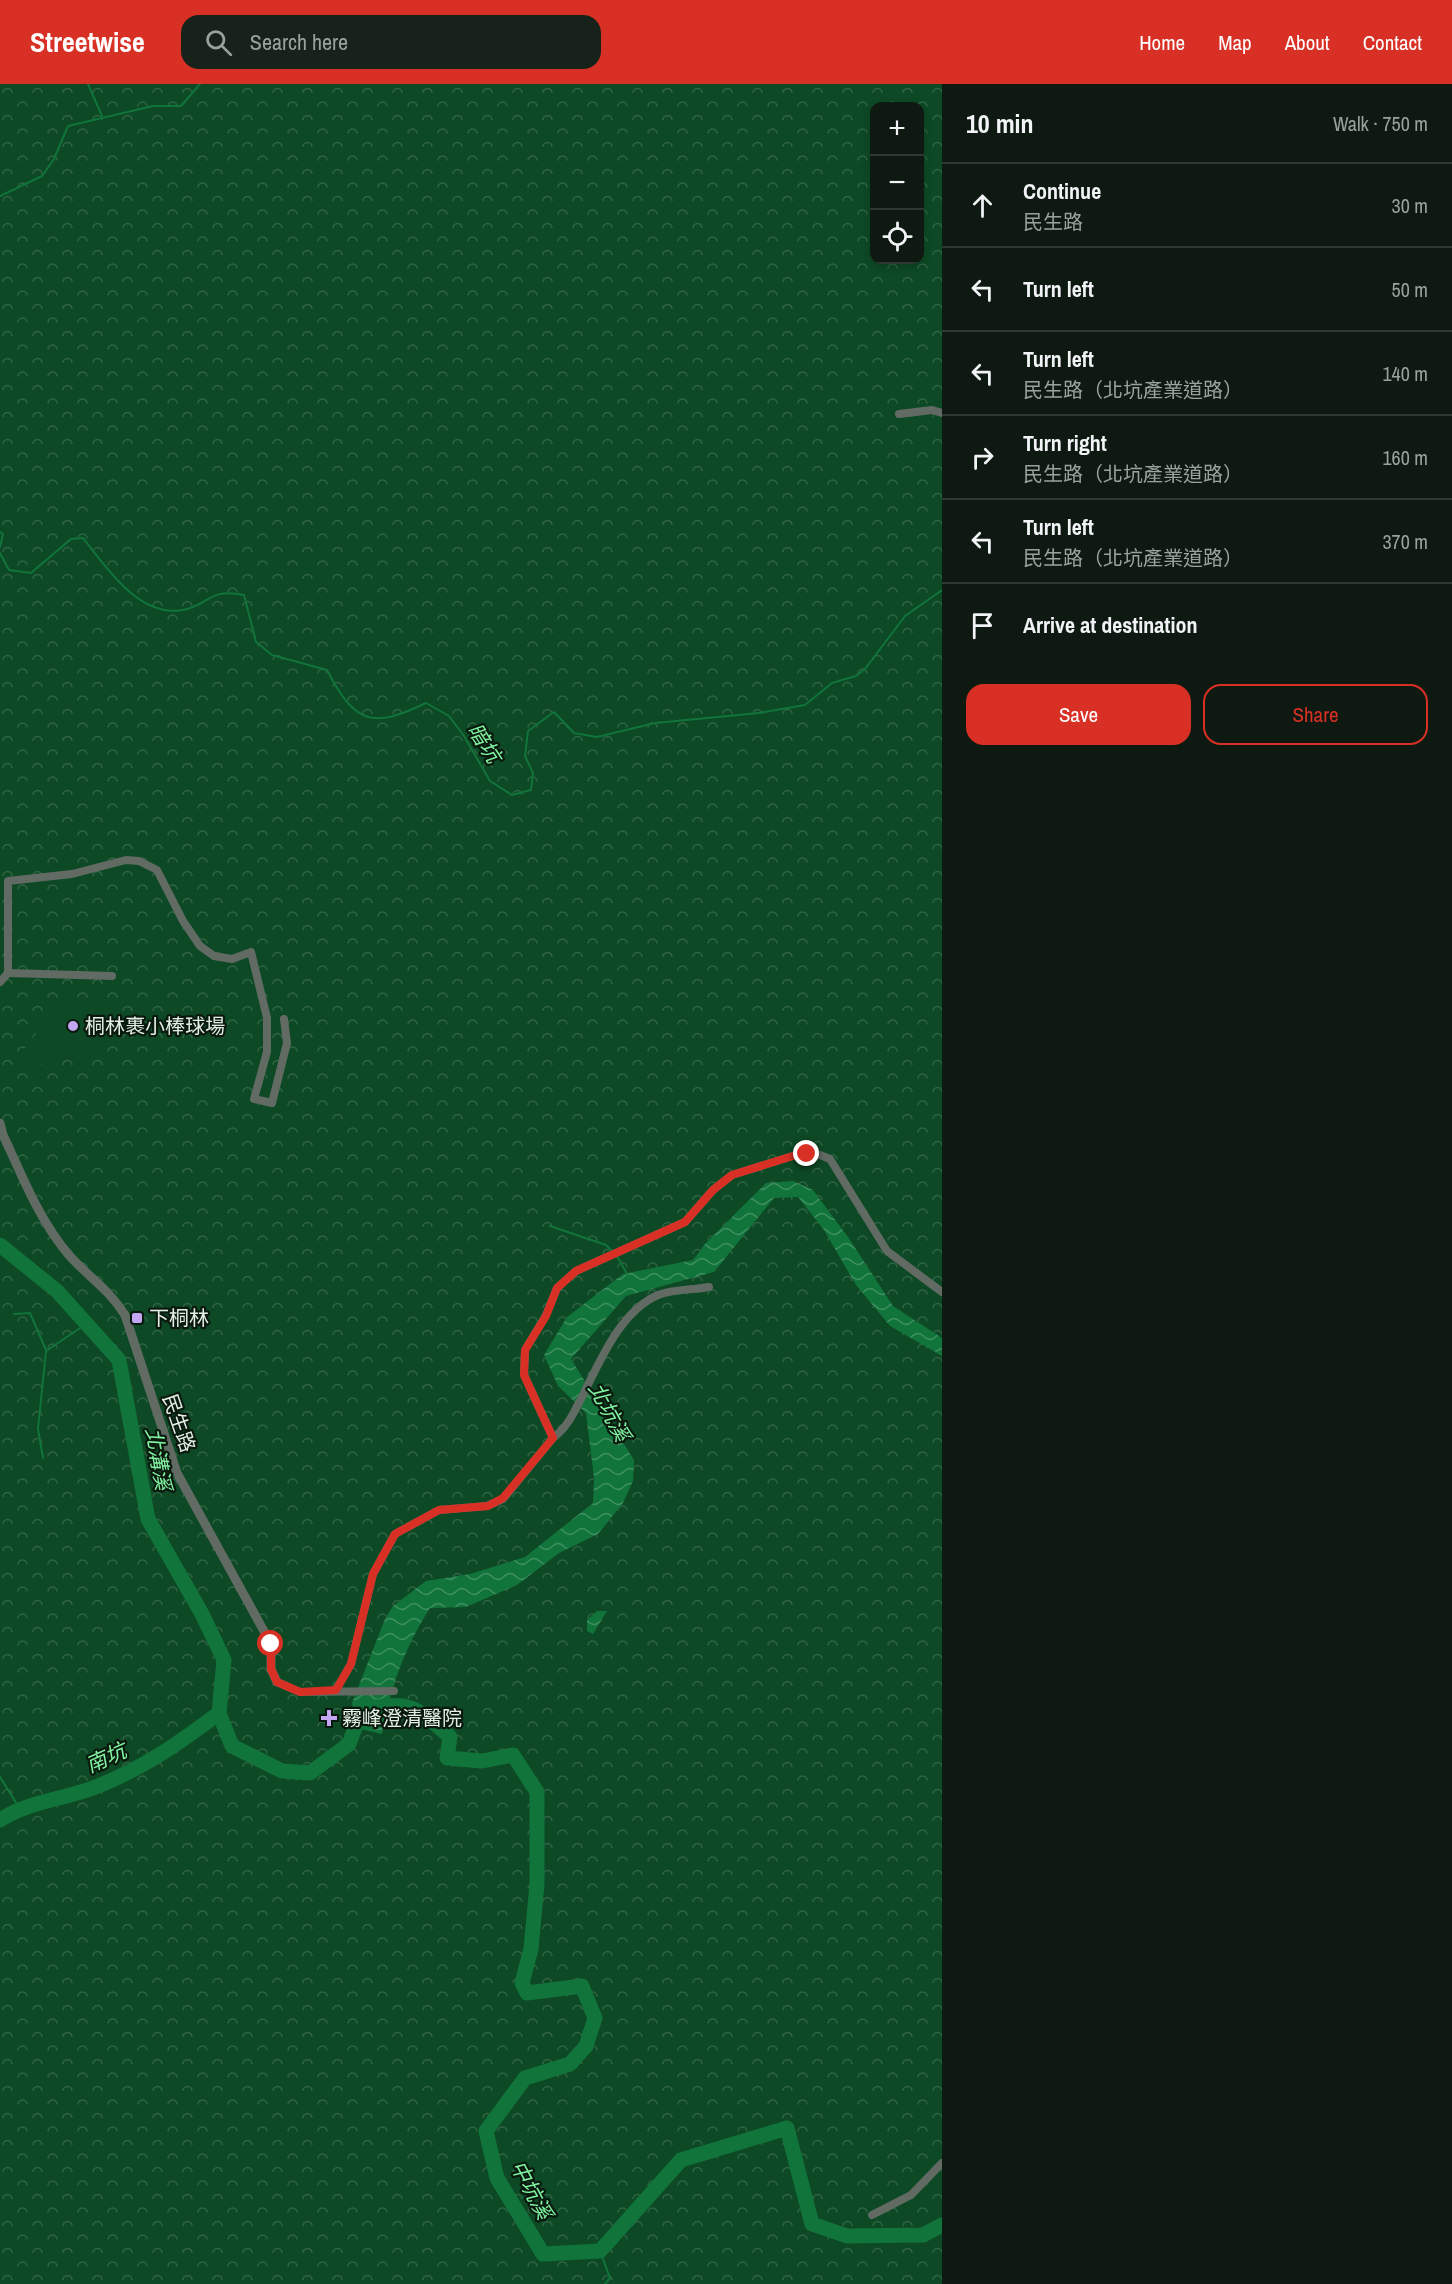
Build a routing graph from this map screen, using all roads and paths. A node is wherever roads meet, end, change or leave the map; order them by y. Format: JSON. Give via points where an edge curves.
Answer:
{"nodes":[{"id":1,"x":942,"y":413,"type":"edge"},
{"id":2,"x":899,"y":414,"type":"dead end"},
{"id":3,"x":8,"y":973,"type":"junction"},
{"id":4,"x":111,"y":976,"type":"dead end"},
{"id":5,"x":0,"y":982,"type":"edge"},
{"id":6,"x":284,"y":1019,"type":"dead end"},
{"id":7,"x":0,"y":1122,"type":"edge"},
{"id":8,"x":708,"y":1287,"type":"dead end"},
{"id":9,"x":942,"y":1292,"type":"edge"},
{"id":10,"x":553,"y":1438,"type":"junction"},
{"id":11,"x":277,"y":1682,"type":"joint"},
{"id":12,"x":336,"y":1690,"type":"junction"},
{"id":13,"x":394,"y":1691,"type":"dead end"},
{"id":14,"x":942,"y":2163,"type":"edge"},
{"id":15,"x":872,"y":2215,"type":"dead end"}],
"edges":[{"from":1,"to":2,"type":"street","via":[[932,410]]},
{"from":3,"to":4,"type":"street"},
{"from":3,"to":5,"type":"street"},
{"from":3,"to":6,"type":"street","via":[[8,881],[139,861],[157,870],[200,946],[214,956],[232,959],[251,952],[267,1018],[267,1052],[254,1098],[272,1103],[287,1043]]},
{"from":7,"to":11,"type":"street","name":"民生路","via":[[54,1236],[69,1256],[111,1294],[125,1315],[177,1473],[271,1644],[271,1669]]},
{"from":8,"to":10,"type":"street","via":[[661,1294],[642,1303],[593,1373],[565,1429]]},
{"from":9,"to":10,"type":"street","via":[[888,1251],[830,1159],[796,1155],[732,1175],[685,1222],[576,1271],[557,1288],[546,1316],[525,1350],[524,1375]]},
{"from":10,"to":12,"type":"street","via":[[503,1498],[488,1506],[439,1510],[395,1534],[373,1574],[351,1664]]},
{"from":11,"to":12,"type":"street","via":[[300,1692]]},
{"from":12,"to":13,"type":"street"},
{"from":14,"to":15,"type":"street","via":[[911,2194]]}]}
